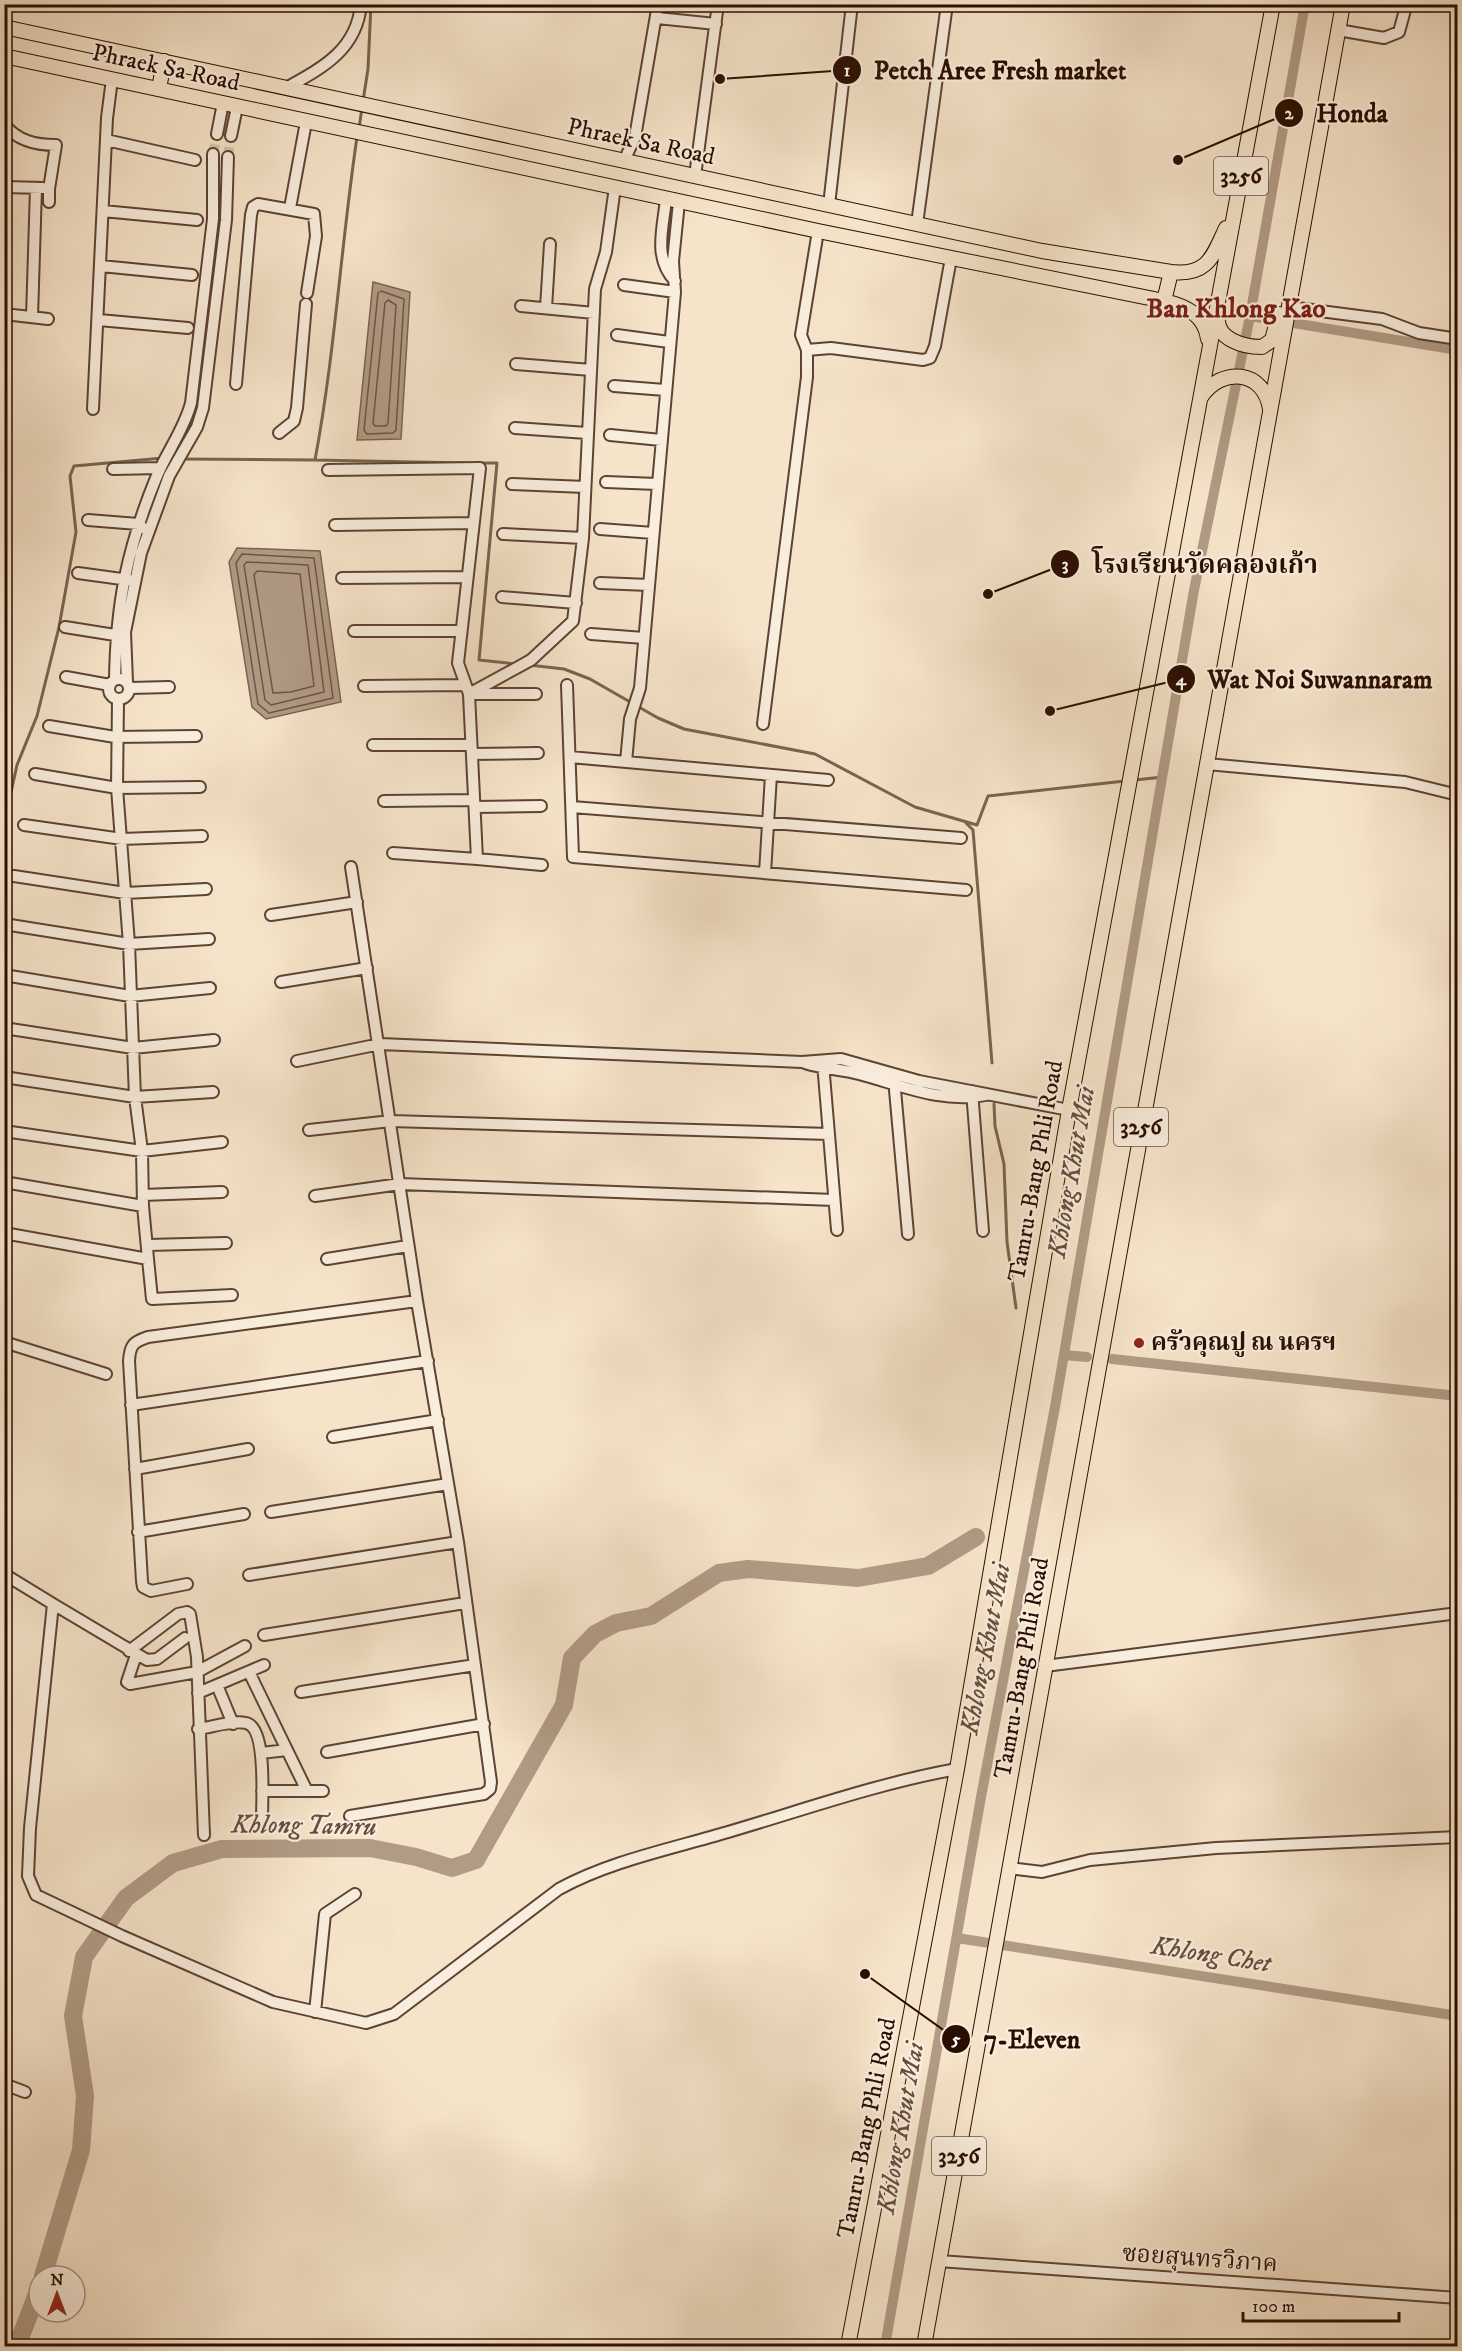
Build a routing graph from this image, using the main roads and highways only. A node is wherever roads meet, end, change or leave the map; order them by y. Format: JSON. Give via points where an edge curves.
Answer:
{"nodes":[{"id":1,"x":1273,"y":4,"type":"edge"},
{"id":2,"x":1343,"y":4,"type":"edge"},
{"id":3,"x":4,"y":27,"type":"edge"},
{"id":4,"x":4,"y":56,"type":"edge"},
{"id":5,"x":164,"y":61,"type":"junction"},
{"id":6,"x":159,"y":89,"type":"junction"},
{"id":7,"x":1240,"y":184,"type":"junction"},
{"id":8,"x":1235,"y":209,"type":"junction"},
{"id":9,"x":1171,"y":272,"type":"junction"},
{"id":10,"x":1164,"y":301,"type":"junction"},
{"id":11,"x":1280,"y":333,"type":"junction"},
{"id":12,"x":1209,"y":347,"type":"junction"},
{"id":13,"x":1199,"y":399,"type":"junction"},
{"id":14,"x":1271,"y":411,"type":"junction"},
{"id":15,"x":848,"y":2346,"type":"edge"},
{"id":16,"x":924,"y":2346,"type":"edge"}],
"edges":[{"from":1,"to":7,"type":"main road","name":"Tamru-Bang Phli Road","number":"3256"},
{"from":2,"to":11,"type":"main road","name":"Tamru-Bang Phli Road","number":"3256","via":[[1298,255]]},
{"from":3,"to":5,"type":"main road","name":"Phraek Sa Road"},
{"from":4,"to":6,"type":"main road","name":"Phraek Sa Road"},
{"from":5,"to":6,"type":"main road"},
{"from":5,"to":9,"type":"main road","name":"Phraek Sa Road","via":[[1042,251]]},
{"from":6,"to":10,"type":"main road","name":"Phraek Sa Road"},
{"from":7,"to":8,"type":"main road","name":"Tamru-Bang Phli Road","number":"3256"},
{"from":7,"to":11,"type":"main road","via":[[1219,327],[1224,335],[1241,343],[1262,347]]},
{"from":8,"to":9,"type":"main road","name":"Phraek Sa Road","via":[[1207,265],[1189,273]]},
{"from":8,"to":12,"type":"main road","name":"Tamru-Bang Phli Road","number":"3256"},
{"from":9,"to":10,"type":"main road"},
{"from":10,"to":12,"type":"main road","name":"Phraek Sa Road","via":[[1197,315],[1205,325]]},
{"from":11,"to":14,"type":"main road","name":"Tamru-Bang Phli Road","number":"3256"},
{"from":12,"to":13,"type":"main road","name":"Tamru-Bang Phli Road","number":"3256"},
{"from":13,"to":14,"type":"main road","via":[[1216,381],[1231,376],[1255,384],[1268,399]]},
{"from":13,"to":15,"type":"main road","name":"Tamru-Bang Phli Road","number":"3256","via":[[1069,1110],[957,1769]]},
{"from":14,"to":16,"type":"main road","name":"Tamru-Bang Phli Road","number":"3256"}]}
